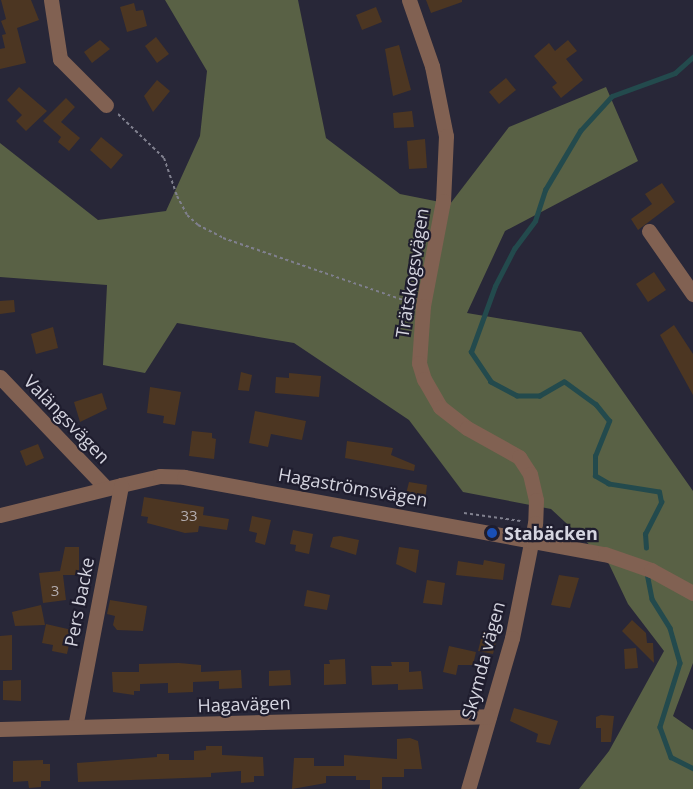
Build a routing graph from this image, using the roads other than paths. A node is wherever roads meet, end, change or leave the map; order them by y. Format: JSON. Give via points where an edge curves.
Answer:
{"nodes":[{"id":1,"x":51,"y":0,"type":"edge"},
{"id":2,"x":409,"y":0,"type":"edge"},
{"id":3,"x":106,"y":105,"type":"road end"},
{"id":4,"x":649,"y":231,"type":"dead end"},
{"id":5,"x":693,"y":294,"type":"edge"},
{"id":6,"x":0,"y":377,"type":"edge"},
{"id":7,"x":113,"y":486,"type":"junction"},
{"id":8,"x":0,"y":515,"type":"edge"},
{"id":9,"x":530,"y":540,"type":"junction"},
{"id":10,"x":693,"y":593,"type":"edge"},
{"id":11,"x":489,"y":716,"type":"junction"},
{"id":12,"x":75,"y":727,"type":"junction"},
{"id":13,"x":0,"y":729,"type":"edge"},
{"id":14,"x":468,"y":789,"type":"edge"}],
"edges":[{"from":1,"to":3,"type":"street","via":[[60,59]]},
{"from":2,"to":9,"type":"street","name":"Trätskogsvägen","via":[[432,66],[446,136],[443,201],[423,306],[419,363],[440,407],[519,457],[530,474],[536,500]]},
{"from":4,"to":5,"type":"street"},
{"from":6,"to":7,"type":"street","name":"Valängsvägen"},
{"from":7,"to":8,"type":"street","name":"Hagaströmsvägen"},
{"from":7,"to":9,"type":"street","name":"Hagaströmsvägen","via":[[160,476],[184,477]]},
{"from":7,"to":12,"type":"street","name":"Pers backe"},
{"from":9,"to":10,"type":"street","name":"Hagaströmsvägen","via":[[605,554],[651,570]]},
{"from":9,"to":11,"type":"street","name":"Skymda vägen","via":[[512,638]]},
{"from":11,"to":12,"type":"street","name":"Hagavägen"},
{"from":11,"to":14,"type":"street","name":"Skymda vägen"},
{"from":12,"to":13,"type":"street","name":"Hagavägen"}]}
